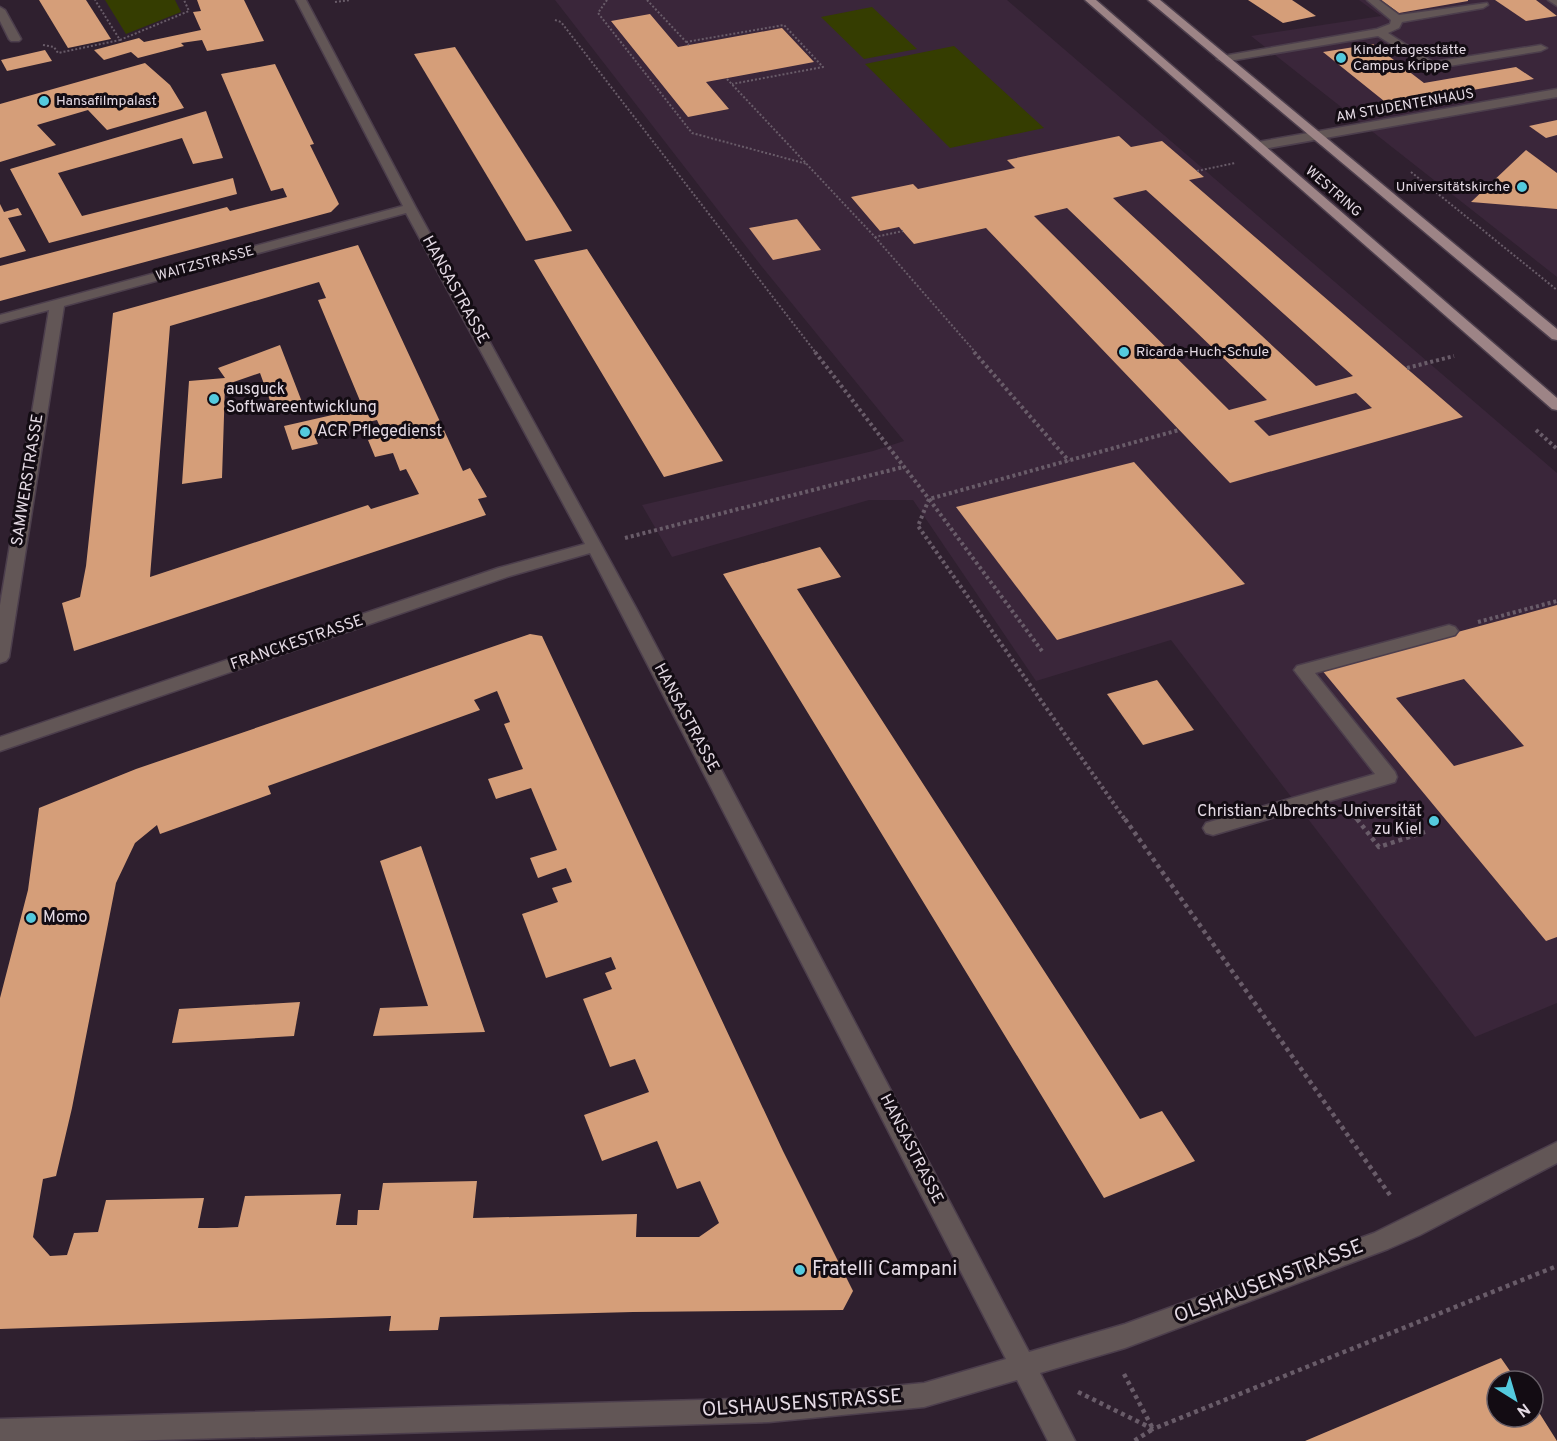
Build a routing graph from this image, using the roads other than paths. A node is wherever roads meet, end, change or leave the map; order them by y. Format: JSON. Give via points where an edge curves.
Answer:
{"nodes":[{"id":1,"x":301,"y":0,"type":"edge"},
{"id":2,"x":1090,"y":0,"type":"edge"},
{"id":3,"x":1153,"y":0,"type":"edge"},
{"id":4,"x":1372,"y":0,"type":"edge"},
{"id":5,"x":1553,"y":0,"type":"edge"},
{"id":6,"x":1557,"y":3,"type":"edge"},
{"id":7,"x":1483,"y":5,"type":"dead end"},
{"id":8,"x":0,"y":10,"type":"edge"},
{"id":9,"x":1397,"y":19,"type":"junction"},
{"id":10,"x":1380,"y":32,"type":"junction"},
{"id":11,"x":15,"y":39,"type":"road end"},
{"id":12,"x":1541,"y":48,"type":"dead end"},
{"id":13,"x":1223,"y":59,"type":"junction"},
{"id":14,"x":1557,"y":93,"type":"edge"},
{"id":15,"x":1316,"y":136,"type":"junction"},
{"id":16,"x":1258,"y":146,"type":"junction"},
{"id":17,"x":410,"y":208,"type":"junction"},
{"id":18,"x":57,"y":304,"type":"junction"},
{"id":19,"x":0,"y":319,"type":"edge"},
{"id":20,"x":1557,"y":336,"type":"edge"},
{"id":21,"x":1557,"y":406,"type":"edge"},
{"id":22,"x":595,"y":546,"type":"junction"},
{"id":23,"x":1449,"y":631,"type":"road end"},
{"id":24,"x":0,"y":657,"type":"edge"},
{"id":25,"x":0,"y":744,"type":"edge"},
{"id":26,"x":1213,"y":828,"type":"dead end"},
{"id":27,"x":1557,"y":1152,"type":"edge"},
{"id":28,"x":1023,"y":1366,"type":"junction"},
{"id":29,"x":0,"y":1432,"type":"edge"},
{"id":30,"x":1062,"y":1441,"type":"edge"}],
"edges":[{"from":1,"to":17,"type":"street","name":"HANSASTRASSE"},
{"from":2,"to":16,"type":"main road","name":"WESTRING"},
{"from":3,"to":13,"type":"main road","name":"WESTRING"},
{"from":4,"to":9,"type":"street"},
{"from":5,"to":6,"type":"street"},
{"from":7,"to":9,"type":"street"},
{"from":8,"to":11,"type":"street"},
{"from":9,"to":10,"type":"street","via":[[1395,26]]},
{"from":10,"to":12,"type":"street","via":[[1431,66]]},
{"from":10,"to":13,"type":"street"},
{"from":13,"to":15,"type":"main road","name":"WESTRING"},
{"from":14,"to":15,"type":"street","name":"AM STUDENTENHAUS"},
{"from":15,"to":16,"type":"street","name":"AM STUDENTENHAUS"},
{"from":15,"to":20,"type":"main road","name":"WESTRING"},
{"from":16,"to":21,"type":"main road","name":"WESTRING"},
{"from":17,"to":18,"type":"street","name":"WAITZSTRASSE"},
{"from":17,"to":22,"type":"street","name":"HANSASTRASSE"},
{"from":18,"to":19,"type":"street","name":"WAITZSTRASSE"},
{"from":18,"to":24,"type":"street","name":"SAMWERSTRASSE"},
{"from":22,"to":25,"type":"street","name":"FRANCKESTRASSE","via":[[504,572]]},
{"from":22,"to":28,"type":"street","name":"HANSASTRASSE"},
{"from":23,"to":26,"type":"street","via":[[1303,670],[1388,777]]},
{"from":27,"to":28,"type":"street","name":"OLSHAUSENSTRASSE","via":[[1412,1227],[1106,1342]]},
{"from":28,"to":29,"type":"street","name":"OLSHAUSENSTRASSE","via":[[924,1395],[769,1410]]},
{"from":28,"to":30,"type":"street","name":"HANSASTRASSE"}]}
